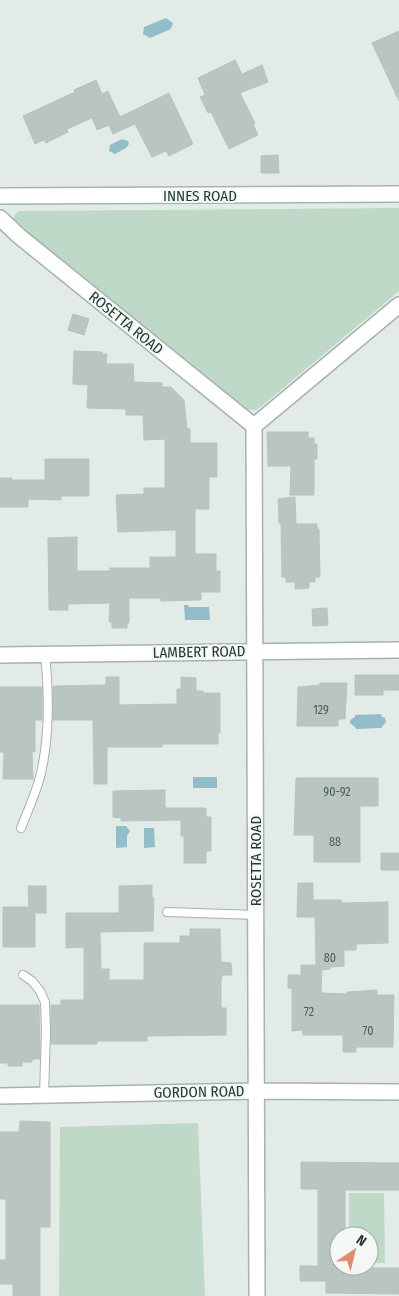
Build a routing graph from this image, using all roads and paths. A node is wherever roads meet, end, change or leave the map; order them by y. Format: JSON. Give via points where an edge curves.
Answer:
{"nodes":[{"id":1,"x":399,"y":194,"type":"edge"},
{"id":2,"x":0,"y":196,"type":"edge"},
{"id":3,"x":0,"y":218,"type":"edge"},
{"id":4,"x":399,"y":305,"type":"edge"},
{"id":5,"x":254,"y":426,"type":"junction"},
{"id":6,"x":399,"y":650,"type":"edge"},
{"id":7,"x":255,"y":651,"type":"junction"},
{"id":8,"x":45,"y":654,"type":"junction"},
{"id":9,"x":0,"y":655,"type":"edge"},
{"id":10,"x":21,"y":828,"type":"dead end"},
{"id":11,"x":167,"y":912,"type":"dead end"},
{"id":12,"x":256,"y":915,"type":"junction"},
{"id":13,"x":22,"y":975,"type":"dead end"},
{"id":14,"x":258,"y":1091,"type":"junction"},
{"id":15,"x":399,"y":1092,"type":"edge"},
{"id":16,"x":0,"y":1096,"type":"edge"},
{"id":17,"x":44,"y":1096,"type":"junction"},
{"id":18,"x":257,"y":1296,"type":"edge"}],
"edges":[{"from":1,"to":2,"type":"street","name":"INNES ROAD"},
{"from":3,"to":5,"type":"street","name":"ROSETTA ROAD"},
{"from":4,"to":5,"type":"street"},
{"from":5,"to":7,"type":"street","name":"ROSETTA ROAD"},
{"from":6,"to":7,"type":"street","name":"LAMBERT ROAD"},
{"from":7,"to":8,"type":"street","name":"LAMBERT ROAD"},
{"from":7,"to":12,"type":"street","name":"ROSETTA ROAD"},
{"from":8,"to":9,"type":"street","name":"LAMBERT ROAD"},
{"from":8,"to":10,"type":"lane","via":[[46,748],[41,775]]},
{"from":11,"to":12,"type":"lane"},
{"from":12,"to":14,"type":"street","name":"ROSETTA ROAD"},
{"from":13,"to":17,"type":"lane","via":[[32,981],[44,1002]]},
{"from":14,"to":15,"type":"street","name":"GORDON ROAD"},
{"from":14,"to":17,"type":"street","name":"GORDON ROAD"},
{"from":14,"to":18,"type":"street","name":"ROSETTA ROAD"},
{"from":16,"to":17,"type":"street","name":"GORDON ROAD"}]}
